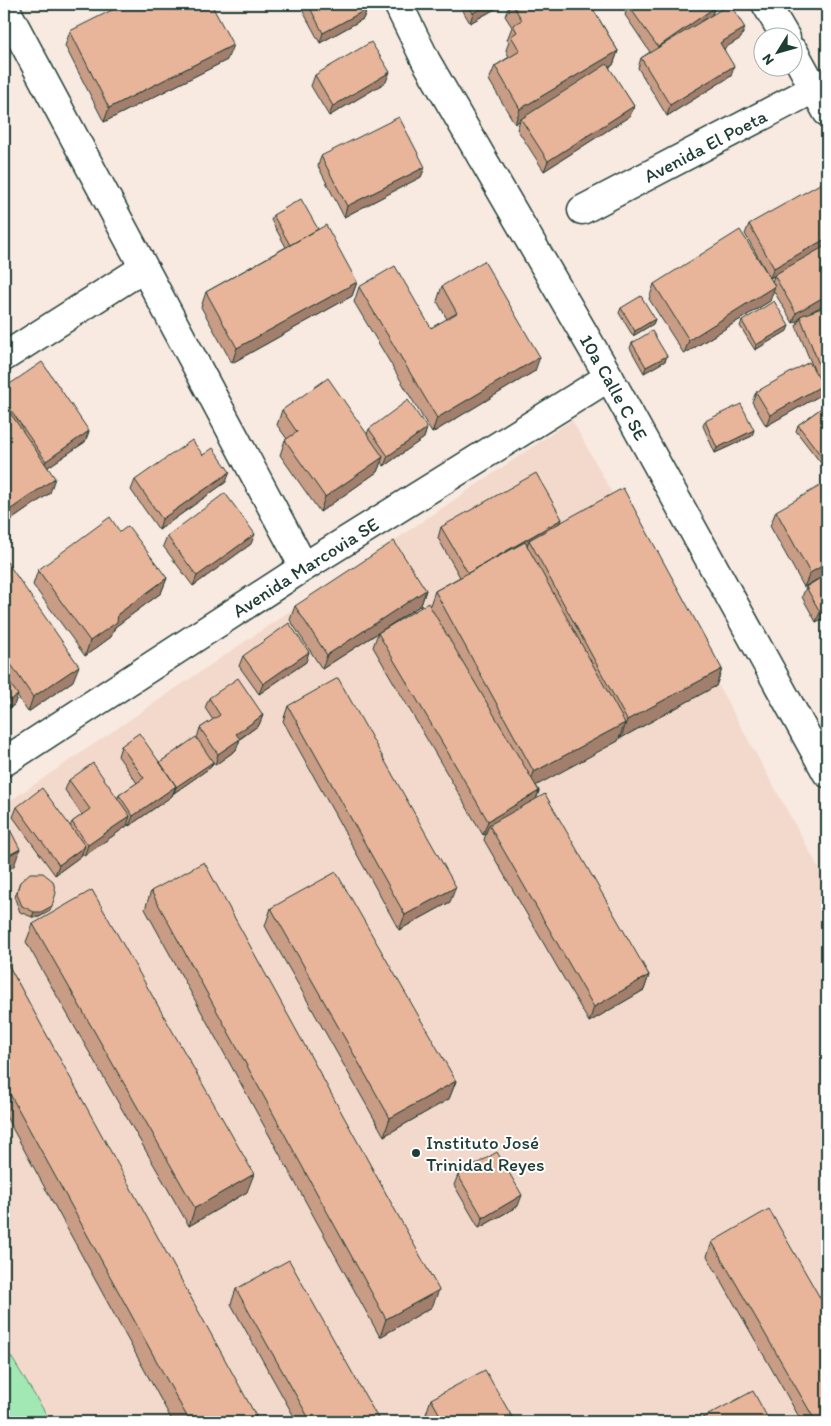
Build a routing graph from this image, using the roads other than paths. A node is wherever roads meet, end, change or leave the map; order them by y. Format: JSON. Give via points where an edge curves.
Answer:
{"nodes":[{"id":1,"x":398,"y":4,"type":"edge"},
{"id":2,"x":766,"y":4,"type":"edge"},
{"id":3,"x":4,"y":6,"type":"edge"},
{"id":4,"x":780,"y":28,"type":"edge"},
{"id":5,"x":804,"y":66,"type":"edge"},
{"id":6,"x":823,"y":94,"type":"edge"},
{"id":7,"x":582,"y":210,"type":"dead end"},
{"id":8,"x":142,"y":269,"type":"junction"},
{"id":9,"x":4,"y":357,"type":"edge"},
{"id":10,"x":609,"y":376,"type":"junction"},
{"id":11,"x":304,"y":567,"type":"junction"},
{"id":12,"x":4,"y":762,"type":"edge"},
{"id":13,"x":827,"y":773,"type":"edge"}],
"edges":[{"from":1,"to":10,"type":"street","name":"10a Calle C SE","via":[[426,61]]},
{"from":2,"to":4,"type":"street"},
{"from":3,"to":8,"type":"street"},
{"from":5,"to":6,"type":"street"},
{"from":6,"to":7,"type":"street","name":"Avenida El Poeta"},
{"from":8,"to":9,"type":"street"},
{"from":8,"to":11,"type":"street"},
{"from":10,"to":11,"type":"street","name":"Avenida Marcovia SE"},
{"from":10,"to":13,"type":"street","name":"10a Calle C SE"},
{"from":11,"to":12,"type":"street","name":"Avenida Marcovia SE"}]}
